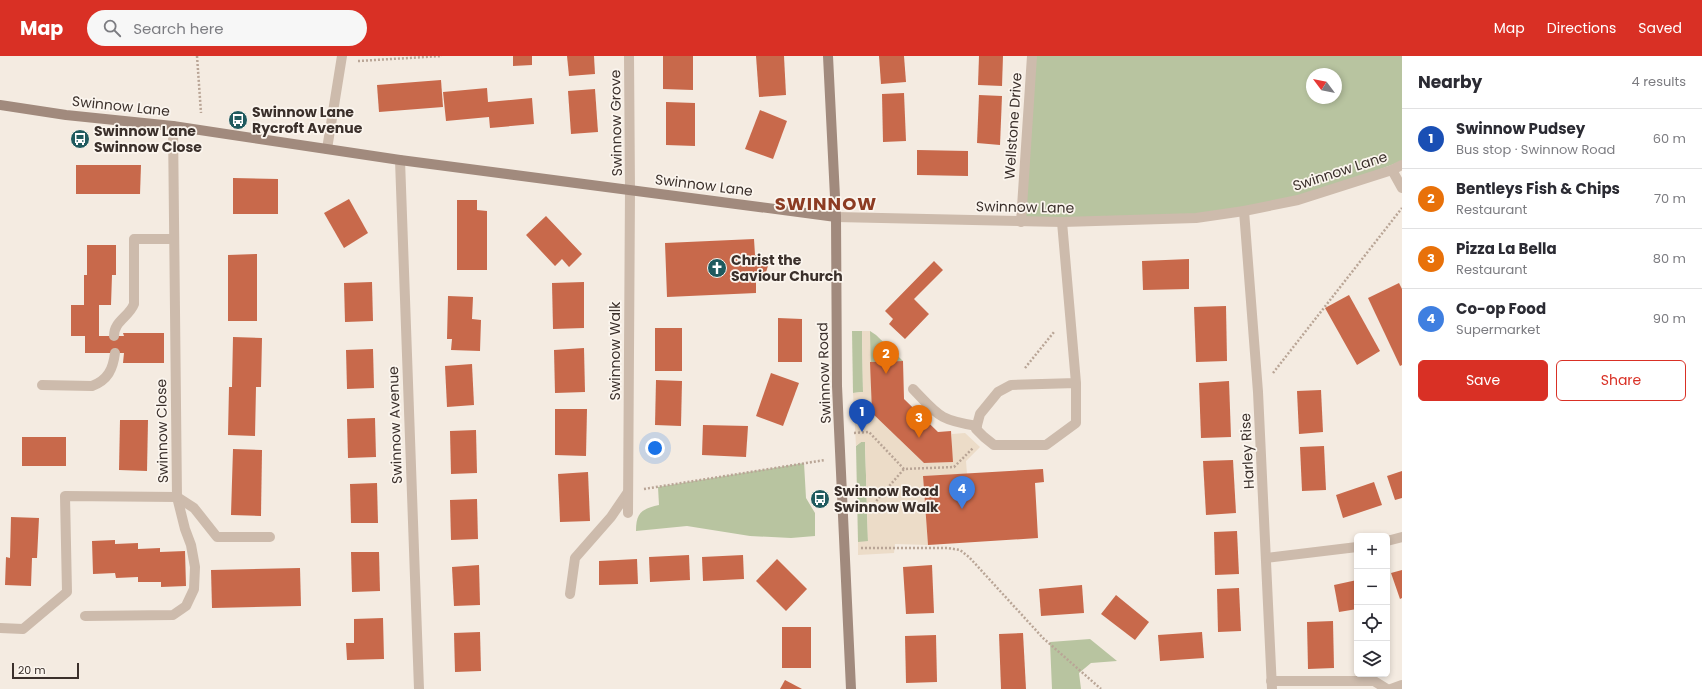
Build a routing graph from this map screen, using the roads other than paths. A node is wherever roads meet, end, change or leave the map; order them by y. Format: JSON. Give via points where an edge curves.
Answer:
{"nodes":[{"id":1,"x":629,"y":56,"type":"edge"},
{"id":2,"x":828,"y":56,"type":"edge"},
{"id":3,"x":1032,"y":56,"type":"edge"},
{"id":4,"x":342,"y":59,"type":"edge"},
{"id":5,"x":0,"y":105,"type":"edge"},
{"id":6,"x":173,"y":126,"type":"junction"},
{"id":7,"x":327,"y":149,"type":"junction"},
{"id":8,"x":400,"y":160,"type":"junction"},
{"id":9,"x":1402,"y":165,"type":"edge"},
{"id":10,"x":1392,"y":170,"type":"junction"},
{"id":11,"x":1402,"y":188,"type":"edge"},
{"id":12,"x":630,"y":190,"type":"junction"},
{"id":13,"x":1244,"y":211,"type":"junction"},
{"id":14,"x":836,"y":217,"type":"junction"},
{"id":15,"x":1021,"y":222,"type":"junction"},
{"id":16,"x":1062,"y":222,"type":"junction"},
{"id":17,"x":173,"y":238,"type":"junction"},
{"id":18,"x":114,"y":336,"type":"dead end"},
{"id":19,"x":115,"y":353,"type":"dead end"},
{"id":20,"x":1076,"y":383,"type":"junction"},
{"id":21,"x":42,"y":385,"type":"dead end"},
{"id":22,"x":913,"y":390,"type":"dead end"},
{"id":23,"x":977,"y":426,"type":"junction"},
{"id":24,"x":628,"y":492,"type":"junction"},
{"id":25,"x":177,"y":497,"type":"junction"},
{"id":26,"x":628,"y":512,"type":"dead end"},
{"id":27,"x":270,"y":537,"type":"dead end"},
{"id":28,"x":1402,"y":537,"type":"edge"},
{"id":29,"x":1390,"y":540,"type":"edge"},
{"id":30,"x":1354,"y":547,"type":"edge"},
{"id":31,"x":1266,"y":558,"type":"junction"},
{"id":32,"x":570,"y":594,"type":"dead end"},
{"id":33,"x":85,"y":616,"type":"dead end"},
{"id":34,"x":0,"y":628,"type":"edge"},
{"id":35,"x":1271,"y":685,"type":"edge"},
{"id":36,"x":1402,"y":685,"type":"edge"},
{"id":37,"x":419,"y":689,"type":"edge"},
{"id":38,"x":851,"y":689,"type":"edge"},
{"id":39,"x":1387,"y":689,"type":"edge"},
{"id":40,"x":1391,"y":689,"type":"edge"}],
"edges":[{"from":1,"to":12,"type":"street","name":"Swinnow Grove"},
{"from":2,"to":14,"type":"street","name":"Swinnow Road"},
{"from":3,"to":15,"type":"street","name":"Wellstone Drive"},
{"from":4,"to":7,"type":"street"},
{"from":5,"to":6,"type":"street","name":"Swinnow Lane"},
{"from":6,"to":7,"type":"street","name":"Swinnow Lane"},
{"from":6,"to":17,"type":"street","name":"Swinnow Close"},
{"from":7,"to":8,"type":"street","name":"Swinnow Lane"},
{"from":8,"to":12,"type":"street","name":"Swinnow Lane"},
{"from":8,"to":37,"type":"street","name":"Swinnow Avenue"},
{"from":9,"to":10,"type":"street","name":"Swinnow Lane"},
{"from":10,"to":11,"type":"street"},
{"from":10,"to":13,"type":"street","name":"Swinnow Lane","via":[[1298,200]]},
{"from":12,"to":14,"type":"street","name":"Swinnow Lane"},
{"from":12,"to":24,"type":"street","name":"Swinnow Walk"},
{"from":13,"to":16,"type":"street","name":"Swinnow Lane","via":[[1196,218]]},
{"from":13,"to":31,"type":"street","name":"Harley Rise","via":[[1258,392]]},
{"from":14,"to":15,"type":"street","name":"Swinnow Lane"},
{"from":14,"to":38,"type":"street","name":"Swinnow Road","via":[[837,386]]},
{"from":15,"to":16,"type":"street","name":"Swinnow Lane"},
{"from":16,"to":20,"type":"street"},
{"from":17,"to":18,"type":"street","via":[[134,239],[134,304],[131,312],[116,325]]},
{"from":17,"to":25,"type":"street","name":"Swinnow Close"},
{"from":19,"to":21,"type":"street","via":[[111,371],[100,383],[92,386]]},
{"from":20,"to":23,"type":"street","via":[[1011,385],[998,392],[980,414]]},
{"from":20,"to":23,"type":"street","via":[[1076,423],[1046,445],[994,445],[984,438],[976,429]]},
{"from":22,"to":23,"type":"street","via":[[939,416],[951,422]]},
{"from":24,"to":26,"type":"street","name":"Swinnow Walk"},
{"from":24,"to":32,"type":"street","via":[[611,517],[575,558]]},
{"from":25,"to":27,"type":"street","via":[[194,508],[217,536]]},
{"from":25,"to":33,"type":"street","via":[[195,567],[194,589],[186,606],[173,615]]},
{"from":25,"to":34,"type":"street","name":"Swinnow Close","via":[[65,496],[66,592],[23,629]]},
{"from":28,"to":29,"type":"street"},
{"from":30,"to":31,"type":"street"},
{"from":31,"to":35,"type":"street","name":"Harley Rise"},
{"from":35,"to":39,"type":"street","via":[[1374,681]]},
{"from":36,"to":40,"type":"street"}]}
